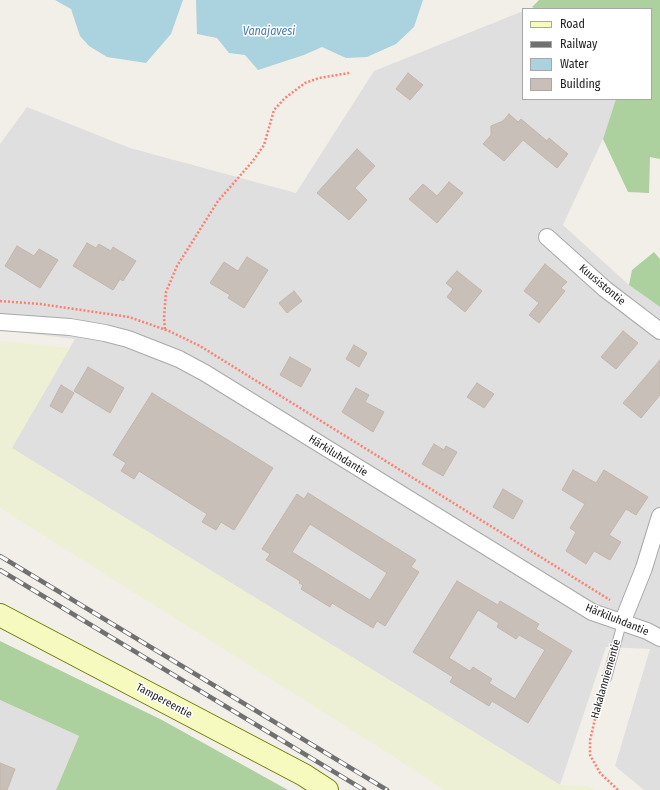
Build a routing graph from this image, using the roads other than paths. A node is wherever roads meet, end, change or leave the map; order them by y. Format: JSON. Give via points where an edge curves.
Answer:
{"nodes":[{"id":1,"x":547,"y":237,"type":"dead end"},
{"id":2,"x":0,"y":322,"type":"edge"},
{"id":3,"x":660,"y":331,"type":"edge"},
{"id":4,"x":660,"y":516,"type":"edge"},
{"id":5,"x":0,"y":615,"type":"edge"},
{"id":6,"x":622,"y":623,"type":"junction"},
{"id":7,"x":660,"y":638,"type":"edge"},
{"id":8,"x":607,"y":678,"type":"road end"},
{"id":9,"x":327,"y":790,"type":"edge"}],
"edges":[{"from":1,"to":3,"type":"street","name":"Kuusistontie","via":[[605,289]]},
{"from":2,"to":6,"type":"street","name":"Härkiluhdantie","via":[[70,327],[105,333],[128,339],[178,359],[205,373],[592,612]]},
{"from":4,"to":6,"type":"street","name":"Hakalanniementie","via":[[644,568]]},
{"from":5,"to":9,"type":"main road","name":"Tampereentie"},
{"from":6,"to":7,"type":"street","name":"Härkiluhdantie"},
{"from":6,"to":8,"type":"lane","name":"Hakalanniementie"}]}
